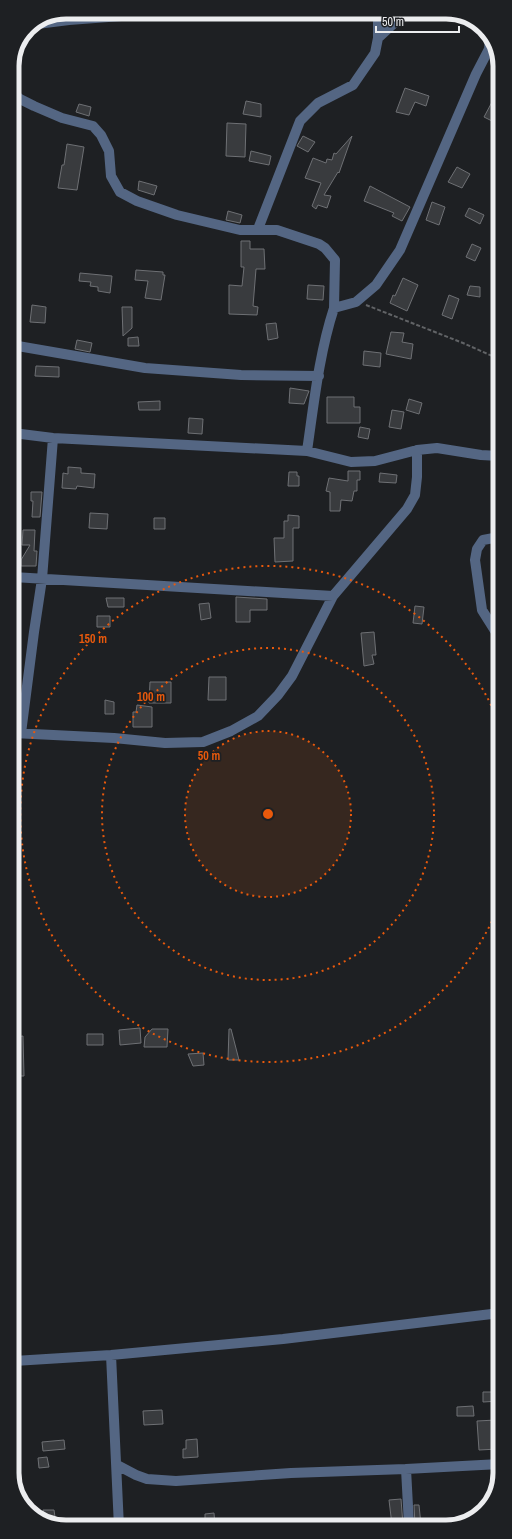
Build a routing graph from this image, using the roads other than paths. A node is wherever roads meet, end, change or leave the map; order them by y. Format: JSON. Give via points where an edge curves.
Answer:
{"nodes":[{"id":1,"x":82,"y":19,"type":"edge"},
{"id":2,"x":378,"y":19,"type":"edge"},
{"id":3,"x":398,"y":19,"type":"edge"},
{"id":4,"x":50,"y":22,"type":"edge"},
{"id":5,"x":378,"y":38,"type":"junction"},
{"id":6,"x":489,"y":48,"type":"edge"},
{"id":7,"x":19,"y":97,"type":"edge"},
{"id":8,"x":258,"y":229,"type":"junction"},
{"id":9,"x":334,"y":308,"type":"junction"},
{"id":10,"x":19,"y":346,"type":"edge"},
{"id":11,"x":318,"y":376,"type":"junction"},
{"id":12,"x":19,"y":434,"type":"edge"},
{"id":13,"x":53,"y":438,"type":"junction"},
{"id":14,"x":417,"y":450,"type":"junction"},
{"id":15,"x":308,"y":451,"type":"junction"},
{"id":16,"x":493,"y":456,"type":"edge"},
{"id":17,"x":493,"y":538,"type":"edge"},
{"id":18,"x":19,"y":577,"type":"edge"},
{"id":19,"x":42,"y":579,"type":"junction"},
{"id":20,"x":333,"y":596,"type":"junction"},
{"id":21,"x":493,"y":627,"type":"edge"},
{"id":22,"x":19,"y":721,"type":"edge"},
{"id":23,"x":19,"y":733,"type":"edge"},
{"id":24,"x":493,"y":1314,"type":"edge"},
{"id":25,"x":111,"y":1355,"type":"junction"},
{"id":26,"x":19,"y":1361,"type":"edge"},
{"id":27,"x":493,"y":1464,"type":"edge"},
{"id":28,"x":117,"y":1465,"type":"junction"},
{"id":29,"x":406,"y":1469,"type":"junction"},
{"id":30,"x":119,"y":1520,"type":"edge"},
{"id":31,"x":409,"y":1520,"type":"edge"}],
"edges":[{"from":1,"to":4,"type":"street"},
{"from":2,"to":5,"type":"street"},
{"from":3,"to":5,"type":"street"},
{"from":5,"to":8,"type":"street","via":[[375,53],[353,85],[318,102],[300,121]]},
{"from":6,"to":9,"type":"street","via":[[400,250],[376,285],[356,302]]},
{"from":7,"to":8,"type":"street","via":[[62,118],[93,126],[109,151],[111,176],[120,192],[137,201],[183,217],[240,230]]},
{"from":8,"to":9,"type":"street","via":[[292,234],[325,248],[334,260]]},
{"from":9,"to":11,"type":"street"},
{"from":10,"to":11,"type":"street","via":[[145,368],[241,375]]},
{"from":11,"to":15,"type":"street"},
{"from":12,"to":13,"type":"street"},
{"from":13,"to":15,"type":"street"},
{"from":13,"to":19,"type":"street"},
{"from":14,"to":15,"type":"street","via":[[375,461],[351,462]]},
{"from":14,"to":16,"type":"street","via":[[437,448]]},
{"from":14,"to":20,"type":"street","via":[[415,495],[402,515]]},
{"from":17,"to":21,"type":"street","via":[[483,540],[477,549],[475,560],[482,610]]},
{"from":18,"to":19,"type":"street"},
{"from":19,"to":20,"type":"street"},
{"from":19,"to":22,"type":"street"},
{"from":20,"to":23,"type":"street","via":[[292,676],[278,695],[258,716],[231,731],[203,742],[165,743]]},
{"from":24,"to":25,"type":"street","via":[[283,1340]]},
{"from":25,"to":26,"type":"street"},
{"from":25,"to":28,"type":"street"},
{"from":27,"to":29,"type":"street"},
{"from":28,"to":29,"type":"street","via":[[147,1479],[176,1481]]},
{"from":28,"to":30,"type":"street"},
{"from":29,"to":31,"type":"street"}]}
